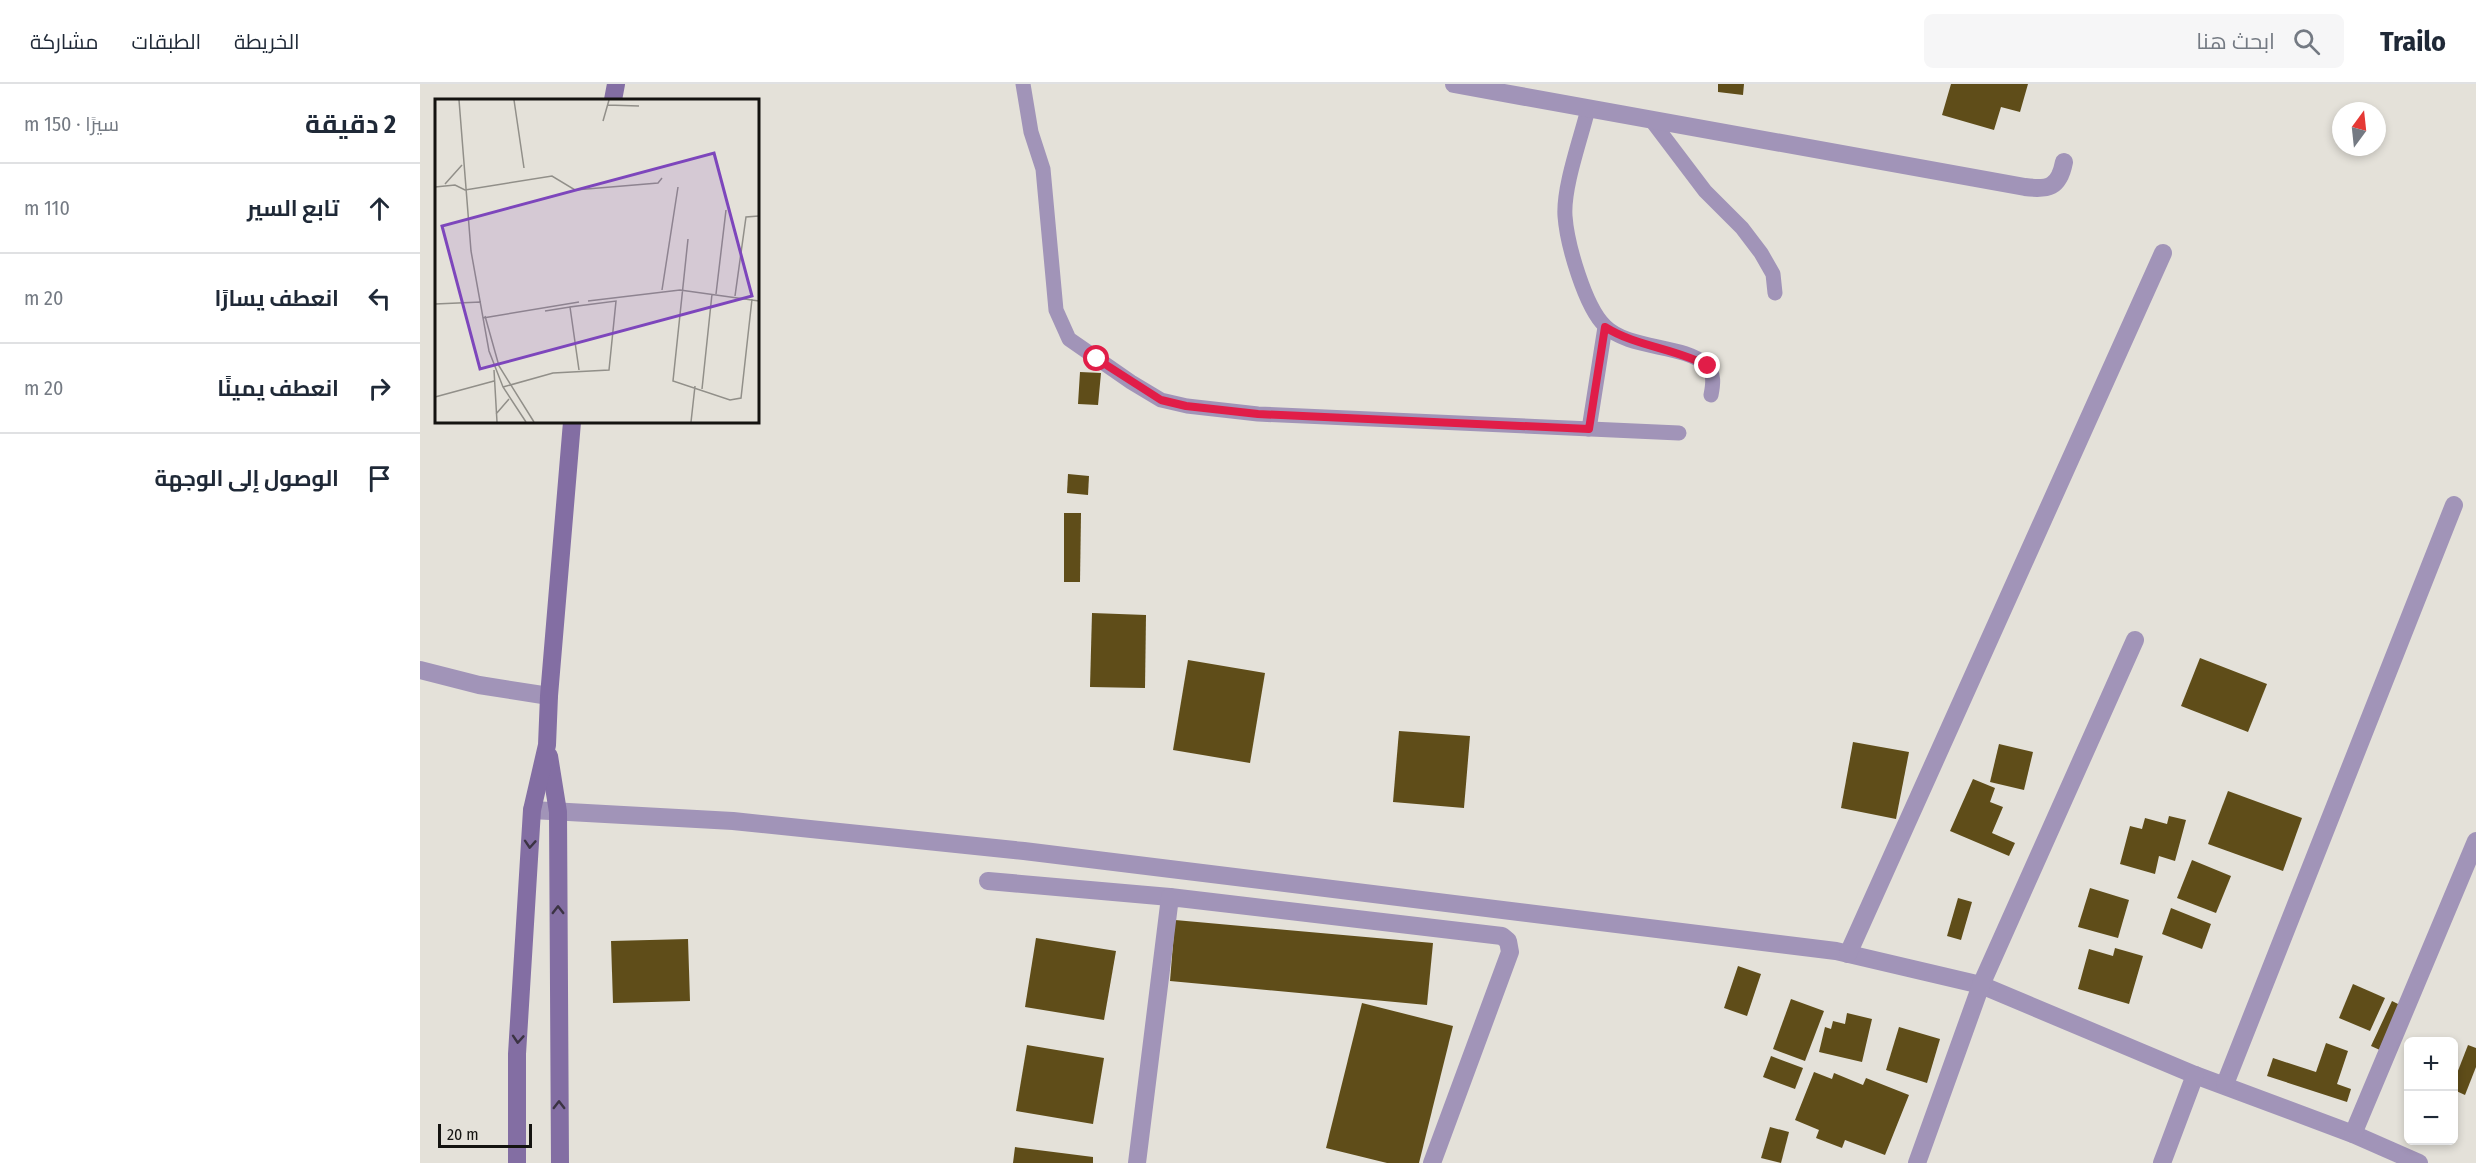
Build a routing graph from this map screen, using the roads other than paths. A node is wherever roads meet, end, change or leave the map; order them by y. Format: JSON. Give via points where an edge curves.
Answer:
{"nodes":[{"id":1,"x":616,"y":84,"type":"edge"},
{"id":2,"x":1023,"y":84,"type":"edge"},
{"id":3,"x":1454,"y":84,"type":"edge"},
{"id":4,"x":613,"y":99,"type":"edge"},
{"id":5,"x":1588,"y":109,"type":"junction"},
{"id":6,"x":1652,"y":121,"type":"junction"},
{"id":7,"x":2064,"y":162,"type":"dead end"},
{"id":8,"x":2163,"y":253,"type":"dead end"},
{"id":9,"x":1775,"y":293,"type":"dead end"},
{"id":10,"x":1605,"y":327,"type":"junction"},
{"id":11,"x":1711,"y":395,"type":"dead end"},
{"id":12,"x":572,"y":423,"type":"edge"},
{"id":13,"x":1589,"y":429,"type":"junction"},
{"id":14,"x":1679,"y":433,"type":"dead end"},
{"id":15,"x":2454,"y":505,"type":"dead end"},
{"id":16,"x":2135,"y":640,"type":"dead end"},
{"id":17,"x":420,"y":670,"type":"edge"},
{"id":18,"x":549,"y":696,"type":"junction"},
{"id":19,"x":547,"y":745,"type":"junction"},
{"id":20,"x":532,"y":810,"type":"junction"},
{"id":21,"x":558,"y":812,"type":"junction"},
{"id":22,"x":2476,"y":841,"type":"edge"},
{"id":23,"x":988,"y":881,"type":"dead end"},
{"id":24,"x":1170,"y":897,"type":"junction"},
{"id":25,"x":1848,"y":954,"type":"junction"},
{"id":26,"x":1981,"y":985,"type":"junction"},
{"id":27,"x":2195,"y":1075,"type":"junction"},
{"id":28,"x":2225,"y":1084,"type":"junction"},
{"id":29,"x":2354,"y":1134,"type":"junction"},
{"id":30,"x":517,"y":1163,"type":"edge"},
{"id":31,"x":560,"y":1163,"type":"edge"},
{"id":32,"x":1137,"y":1163,"type":"edge"},
{"id":33,"x":1432,"y":1163,"type":"edge"},
{"id":34,"x":1917,"y":1163,"type":"edge"},
{"id":35,"x":2162,"y":1163,"type":"edge"},
{"id":36,"x":2419,"y":1163,"type":"edge"}],
"edges":[{"from":1,"to":4,"type":"street"},
{"from":2,"to":13,"type":"lane","via":[[1042,169],[1056,310],[1069,339],[1131,382],[1161,400],[1234,411]]},
{"from":3,"to":5,"type":"street"},
{"from":5,"to":6,"type":"street"},
{"from":5,"to":10,"type":"lane","via":[[1565,215],[1580,279]]},
{"from":6,"to":7,"type":"street","via":[[2025,188],[2050,187],[2061,176]]},
{"from":6,"to":9,"type":"lane","via":[[1705,191],[1761,253],[1773,273]]},
{"from":8,"to":25,"type":"street"},
{"from":10,"to":11,"type":"lane","via":[[1708,366],[1714,381]]},
{"from":10,"to":13,"type":"lane"},
{"from":12,"to":18,"type":"street"},
{"from":13,"to":14,"type":"lane"},
{"from":15,"to":28,"type":"street"},
{"from":16,"to":26,"type":"street"},
{"from":17,"to":18,"type":"street","via":[[478,685]]},
{"from":18,"to":19,"type":"street"},
{"from":19,"to":20,"type":"street"},
{"from":19,"to":21,"type":"street"},
{"from":20,"to":21,"type":"street"},
{"from":20,"to":30,"type":"street","one_way":true,"via":[[517,1054]]},
{"from":21,"to":25,"type":"street","via":[[733,821],[1012,850]]},
{"from":31,"to":21,"type":"street","one_way":true},
{"from":22,"to":29,"type":"street"},
{"from":23,"to":24,"type":"street"},
{"from":24,"to":32,"type":"street"},
{"from":24,"to":33,"type":"street","via":[[1502,936],[1508,941],[1510,952]]},
{"from":25,"to":26,"type":"street"},
{"from":26,"to":27,"type":"street"},
{"from":26,"to":34,"type":"street"},
{"from":27,"to":28,"type":"street"},
{"from":27,"to":35,"type":"street"},
{"from":28,"to":29,"type":"street"},
{"from":29,"to":36,"type":"street"}]}
